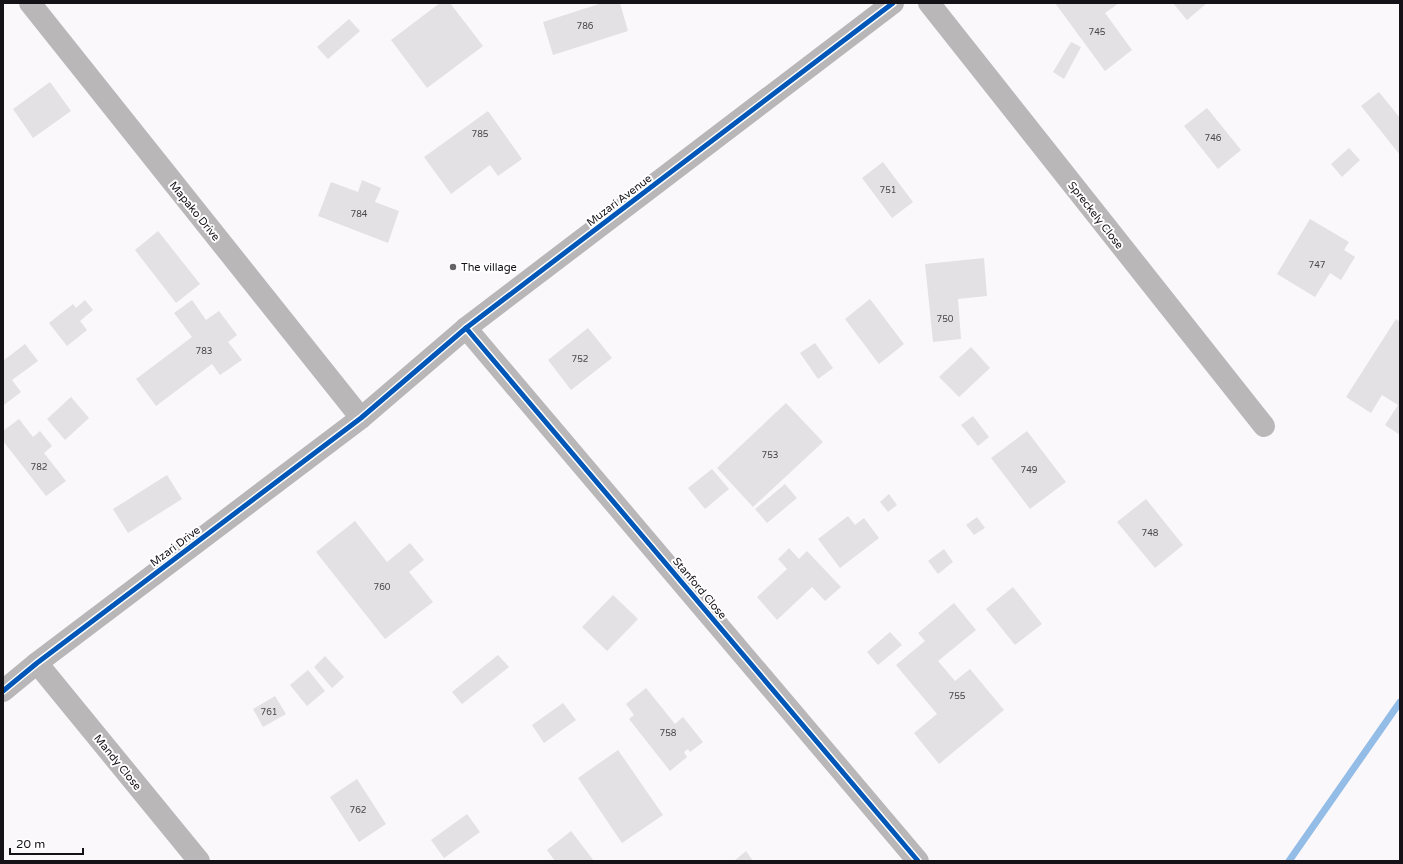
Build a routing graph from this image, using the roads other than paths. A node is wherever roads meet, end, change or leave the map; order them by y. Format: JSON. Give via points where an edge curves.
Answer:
{"nodes":[{"id":1,"x":30,"y":3,"type":"edge"},
{"id":2,"x":893,"y":3,"type":"edge"},
{"id":3,"x":929,"y":3,"type":"edge"},
{"id":4,"x":466,"y":328,"type":"junction"},
{"id":5,"x":360,"y":418,"type":"junction"},
{"id":6,"x":1264,"y":426,"type":"dead end"},
{"id":7,"x":37,"y":663,"type":"junction"},
{"id":8,"x":3,"y":691,"type":"edge"},
{"id":9,"x":199,"y":861,"type":"edge"},
{"id":10,"x":918,"y":861,"type":"edge"}],
"edges":[{"from":1,"to":5,"type":"street","name":"Mapako Drive"},
{"from":2,"to":4,"type":"street","name":"Muzari Avenue"},
{"from":3,"to":6,"type":"street","name":"Spreckely Close"},
{"from":4,"to":5,"type":"street","name":"Muzari Avenue"},
{"from":4,"to":10,"type":"street","name":"Stanford Close"},
{"from":5,"to":7,"type":"street","name":"Mzari Drive"},
{"from":7,"to":8,"type":"street","name":"Mzari Drive"},
{"from":7,"to":9,"type":"street","name":"Mandy Close"}]}
